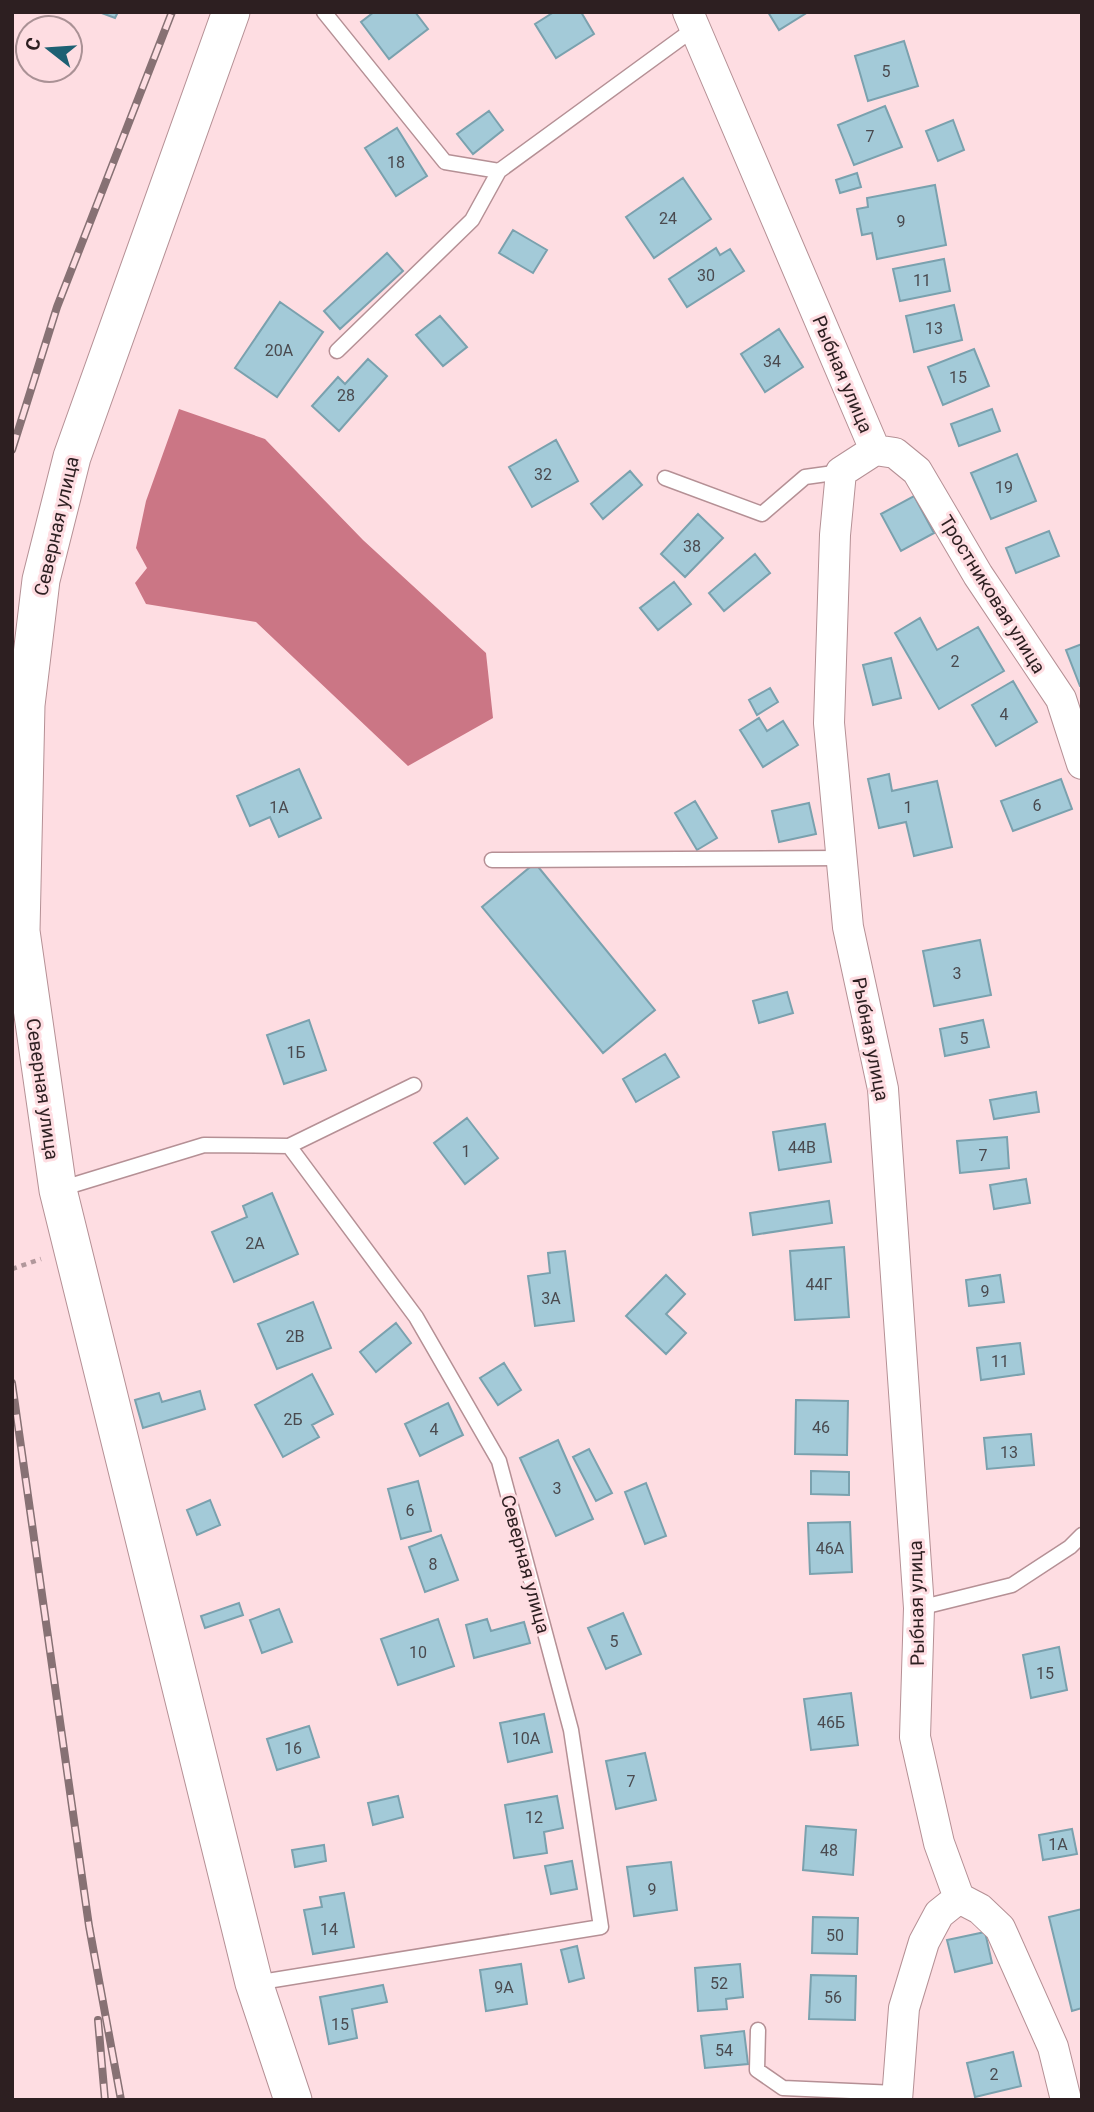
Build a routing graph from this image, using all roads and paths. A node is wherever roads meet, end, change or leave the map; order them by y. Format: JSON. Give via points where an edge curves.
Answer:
{"nodes":[{"id":1,"x":230,"y":12,"type":"edge"},
{"id":2,"x":324,"y":12,"type":"edge"},
{"id":3,"x":692,"y":20,"type":"edge"},
{"id":4,"x":499,"y":171,"type":"junction"},
{"id":5,"x":337,"y":351,"type":"dead end"},
{"id":6,"x":875,"y":450,"type":"junction"},
{"id":7,"x":841,"y":472,"type":"junction"},
{"id":8,"x":665,"y":478,"type":"dead end"},
{"id":9,"x":1082,"y":764,"type":"edge"},
{"id":10,"x":841,"y":858,"type":"junction"},
{"id":11,"x":492,"y":860,"type":"dead end"},
{"id":12,"x":414,"y":1085,"type":"dead end"},
{"id":13,"x":289,"y":1146,"type":"junction"},
{"id":14,"x":58,"y":1190,"type":"junction"},
{"id":15,"x":1082,"y":1535,"type":"edge"},
{"id":16,"x":919,"y":1608,"type":"junction"},
{"id":17,"x":959,"y":1898,"type":"junction"},
{"id":18,"x":254,"y":1983,"type":"junction"},
{"id":19,"x":758,"y":2030,"type":"dead end"},
{"id":20,"x":897,"y":2096,"type":"edge"},
{"id":21,"x":293,"y":2100,"type":"edge"},
{"id":22,"x":1066,"y":2100,"type":"edge"}],
"edges":[{"from":1,"to":14,"type":"street","name":"Северная улица","via":[[72,457],[41,580],[26,705],[21,930]]},
{"from":2,"to":4,"type":"lane","via":[[445,162]]},
{"from":3,"to":4,"type":"lane"},
{"from":3,"to":6,"type":"street","name":"Рыбная улица"},
{"from":4,"to":5,"type":"lane","via":[[472,220]]},
{"from":6,"to":7,"type":"street","name":"Рыбная улица"},
{"from":6,"to":9,"type":"street","name":"Тростниковая улица","via":[[895,453],[917,471],[978,575],[1061,699]]},
{"from":7,"to":8,"type":"lane","via":[[805,477],[762,513]]},
{"from":7,"to":10,"type":"street","name":"Рыбная улица","via":[[829,723]]},
{"from":10,"to":11,"type":"lane"},
{"from":10,"to":16,"type":"street","name":"Рыбная улица","via":[[848,927],[883,1089]]},
{"from":12,"to":13,"type":"lane"},
{"from":13,"to":14,"type":"lane","name":"Северная улица","via":[[204,1145]]},
{"from":13,"to":18,"type":"lane","name":"Северная улица","via":[[416,1317],[499,1461],[570,1730],[601,1927]]},
{"from":14,"to":18,"type":"street","name":"Северная улица"},
{"from":15,"to":16,"type":"lane","via":[[1012,1585]]},
{"from":16,"to":17,"type":"street","name":"Рыбная улица","via":[[915,1737],[939,1843]]},
{"from":17,"to":20,"type":"street","via":[[939,1914],[924,1942],[904,2008]]},
{"from":17,"to":22,"type":"street","via":[[980,1909],[1000,1928],[1053,2048]]},
{"from":18,"to":21,"type":"street","name":"Северная улица"},
{"from":19,"to":20,"type":"lane","via":[[757,2070],[783,2088]]}]}
